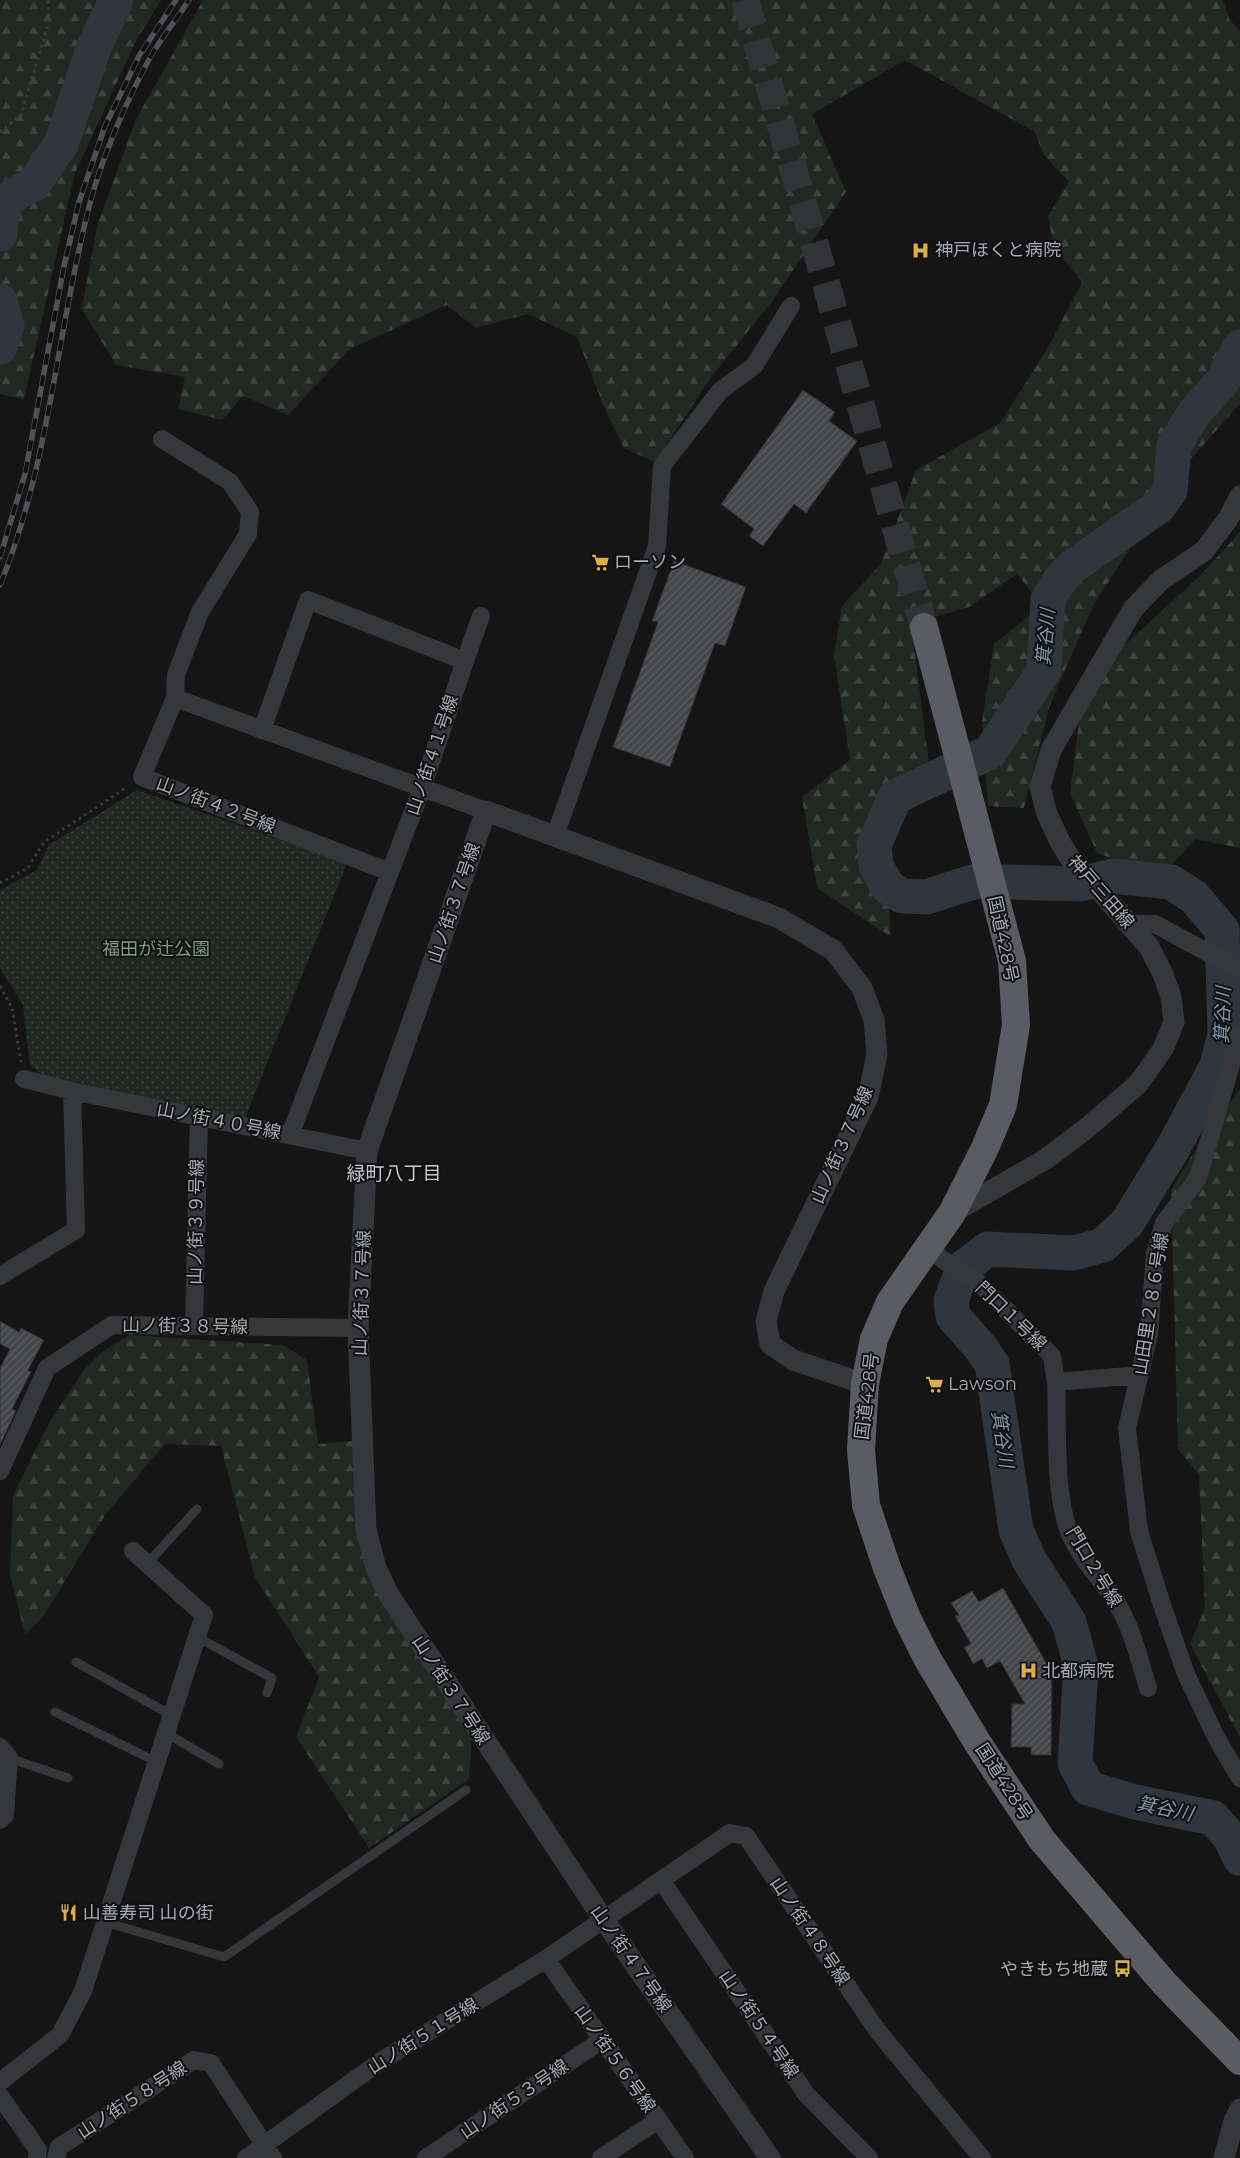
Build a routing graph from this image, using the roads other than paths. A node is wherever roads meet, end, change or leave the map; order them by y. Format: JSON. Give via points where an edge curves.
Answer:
{"nodes":[{"id":1,"x":791,"y":306,"type":"dead end"},
{"id":2,"x":162,"y":438,"type":"dead end"},
{"id":3,"x":1240,"y":496,"type":"edge"},
{"id":4,"x":481,"y":616,"type":"dead end"},
{"id":5,"x":924,"y":627,"type":"tunnel mouth"},
{"id":6,"x":465,"y":661,"type":"junction"},
{"id":7,"x":175,"y":698,"type":"junction"},
{"id":8,"x":262,"y":730,"type":"junction"},
{"id":9,"x":422,"y":788,"type":"junction"},
{"id":10,"x":486,"y":811,"type":"junction"},
{"id":11,"x":555,"y":836,"type":"junction"},
{"id":12,"x":390,"y":872,"type":"junction"},
{"id":13,"x":1129,"y":924,"type":"junction"},
{"id":14,"x":1240,"y":970,"type":"edge"},
{"id":15,"x":1240,"y":1034,"type":"edge"},
{"id":16,"x":24,"y":1079,"type":"road end"},
{"id":17,"x":72,"y":1091,"type":"junction"},
{"id":18,"x":199,"y":1117,"type":"junction"},
{"id":19,"x":290,"y":1135,"type":"junction"},
{"id":20,"x":367,"y":1151,"type":"junction"},
{"id":21,"x":952,"y":1213,"type":"junction"},
{"id":22,"x":937,"y":1255,"type":"junction"},
{"id":23,"x":0,"y":1276,"type":"edge"},
{"id":24,"x":194,"y":1326,"type":"junction"},
{"id":25,"x":358,"y":1328,"type":"junction"},
{"id":26,"x":1140,"y":1374,"type":"junction"},
{"id":27,"x":1056,"y":1382,"type":"junction"},
{"id":28,"x":865,"y":1384,"type":"junction"},
{"id":29,"x":0,"y":1471,"type":"edge"},
{"id":30,"x":197,"y":1509,"type":"dead end"},
{"id":31,"x":133,"y":1551,"type":"dead end"},
{"id":32,"x":147,"y":1564,"type":"junction"},
{"id":33,"x":198,"y":1637,"type":"junction"},
{"id":34,"x":76,"y":1662,"type":"dead end"},
{"id":35,"x":1148,"y":1688,"type":"dead end"},
{"id":36,"x":267,"y":1693,"type":"dead end"},
{"id":37,"x":55,"y":1712,"type":"dead end"},
{"id":38,"x":171,"y":1715,"type":"junction"},
{"id":39,"x":166,"y":1733,"type":"junction"},
{"id":40,"x":5,"y":1752,"type":"edge"},
{"id":41,"x":497,"y":1758,"type":"joint"},
{"id":42,"x":157,"y":1762,"type":"junction"},
{"id":43,"x":219,"y":1764,"type":"dead end"},
{"id":44,"x":68,"y":1778,"type":"dead end"},
{"id":45,"x":1240,"y":1778,"type":"edge"},
{"id":46,"x":466,"y":1790,"type":"dead end"},
{"id":47,"x":0,"y":1820,"type":"edge"},
{"id":48,"x":661,"y":1880,"type":"junction"},
{"id":49,"x":604,"y":1920,"type":"junction"},
{"id":50,"x":105,"y":1922,"type":"junction"},
{"id":51,"x":546,"y":1959,"type":"junction"},
{"id":52,"x":602,"y":2040,"type":"junction"},
{"id":53,"x":1240,"y":2061,"type":"edge"},
{"id":54,"x":0,"y":2082,"type":"edge"},
{"id":55,"x":0,"y":2096,"type":"edge"},
{"id":56,"x":1240,"y":2108,"type":"edge"},
{"id":57,"x":6,"y":2118,"type":"edge"},
{"id":58,"x":658,"y":2120,"type":"junction"},
{"id":59,"x":268,"y":2152,"type":"edge"},
{"id":60,"x":37,"y":2158,"type":"edge"},
{"id":61,"x":56,"y":2158,"type":"edge"},
{"id":62,"x":246,"y":2158,"type":"edge"},
{"id":63,"x":426,"y":2158,"type":"edge"},
{"id":64,"x":601,"y":2158,"type":"edge"},
{"id":65,"x":685,"y":2158,"type":"edge"},
{"id":66,"x":770,"y":2158,"type":"edge"},
{"id":67,"x":869,"y":2158,"type":"edge"},
{"id":68,"x":982,"y":2158,"type":"edge"},
{"id":69,"x":1224,"y":2158,"type":"edge"}],
"edges":[{"from":1,"to":11,"type":"street","via":[[754,366],[720,391],[662,466],[657,546]]},
{"from":2,"to":7,"type":"street","name":"山ノ街４２号線","via":[[230,482],[250,512],[248,534],[200,612],[176,675]]},
{"from":3,"to":13,"type":"street","name":"神戸三田線","via":[[1228,519],[1204,551],[1161,580],[1133,609],[1051,750],[1040,787],[1047,814],[1075,866]]},
{"from":4,"to":6,"type":"street","name":"山ノ街４１号線"},
{"from":5,"to":21,"type":"highway","name":"国道428号","via":[[1012,961],[1016,1025],[1003,1104],[986,1148]]},
{"from":6,"to":8,"type":"street","via":[[308,600]]},
{"from":6,"to":9,"type":"street","name":"山ノ街４１号線"},
{"from":7,"to":8,"type":"street"},
{"from":7,"to":12,"type":"street","name":"山ノ街４２号線","via":[[142,777]]},
{"from":8,"to":9,"type":"street"},
{"from":9,"to":10,"type":"street","name":"山ノ街３７号線"},
{"from":9,"to":12,"type":"street","name":"山ノ街４１号線"},
{"from":10,"to":11,"type":"street","name":"山ノ街３７号線"},
{"from":10,"to":20,"type":"street","name":"山ノ街３７号線"},
{"from":11,"to":28,"type":"street","name":"山ノ街３７号線","via":[[780,918],[833,950],[862,988],[874,1020],[877,1054],[868,1098],[774,1291],[766,1321],[770,1344],[792,1360]]},
{"from":12,"to":19,"type":"street","name":"山ノ街４１号線"},
{"from":13,"to":14,"type":"street","via":[[1155,924]]},
{"from":13,"to":21,"type":"street","name":"神戸三田線","via":[[1148,947],[1172,997],[1174,1022],[1163,1049],[1138,1084],[1087,1128],[1046,1158]]},
{"from":15,"to":26,"type":"street","name":"山田里２８６号線","via":[[1198,1178],[1164,1222],[1155,1254],[1149,1334]]},
{"from":16,"to":17,"type":"street","name":"山ノ街４０号線"},
{"from":17,"to":18,"type":"street","name":"山ノ街４０号線"},
{"from":17,"to":23,"type":"street","via":[[76,1230]]},
{"from":18,"to":19,"type":"street","name":"山ノ街４０号線"},
{"from":18,"to":24,"type":"street","name":"山ノ街３９号線"},
{"from":19,"to":20,"type":"street","name":"山ノ街４０号線"},
{"from":20,"to":25,"type":"street","name":"山ノ街３７号線"},
{"from":21,"to":22,"type":"highway","name":"国道428号"},
{"from":22,"to":27,"type":"street","name":"門口１号線","via":[[977,1281],[1052,1356]]},
{"from":22,"to":28,"type":"highway","name":"国道428号","via":[[890,1302],[874,1339]]},
{"from":24,"to":25,"type":"street","name":"山ノ街３８号線"},
{"from":24,"to":29,"type":"street","name":"山ノ街３８号線","via":[[112,1325],[47,1368]]},
{"from":25,"to":41,"type":"street","name":"山ノ街３７号線","via":[[366,1530],[376,1568],[389,1595]]},
{"from":26,"to":27,"type":"street"},
{"from":26,"to":45,"type":"street","name":"山田里２８６号線","via":[[1127,1428],[1139,1531],[1186,1674]]},
{"from":27,"to":35,"type":"street","name":"門口２号線","via":[[1060,1493],[1067,1527],[1128,1624]]},
{"from":28,"to":53,"type":"highway","name":"国道428号","via":[[861,1450],[866,1506],[907,1618],[927,1658],[977,1742],[1042,1840],[1164,1983]]},
{"from":30,"to":32,"type":"lane"},
{"from":31,"to":32,"type":"street"},
{"from":32,"to":33,"type":"street","via":[[204,1615]]},
{"from":33,"to":36,"type":"lane","via":[[272,1678]]},
{"from":33,"to":38,"type":"street"},
{"from":34,"to":38,"type":"lane"},
{"from":37,"to":42,"type":"lane"},
{"from":38,"to":39,"type":"street"},
{"from":39,"to":42,"type":"street"},
{"from":39,"to":43,"type":"lane"},
{"from":40,"to":44,"type":"lane"},
{"from":40,"to":47,"type":"street","via":[[5,1815]]},
{"from":41,"to":49,"type":"street","name":"山ノ街４７号線"},
{"from":42,"to":50,"type":"street"},
{"from":46,"to":50,"type":"lane","via":[[224,1957]]},
{"from":48,"to":49,"type":"street","name":"山ノ街４８号線"},
{"from":48,"to":67,"type":"street","name":"山ノ街５４号線","via":[[806,2094]]},
{"from":48,"to":68,"type":"street","name":"山ノ街４８号線","via":[[730,1833],[746,1836],[877,2030]]},
{"from":49,"to":51,"type":"street","name":"山ノ街５１号線"},
{"from":49,"to":66,"type":"street","name":"山ノ街４７号線"},
{"from":50,"to":54,"type":"street","via":[[83,1991],[60,2035]]},
{"from":51,"to":52,"type":"street","name":"山ノ街５６号線"},
{"from":51,"to":59,"type":"street","name":"山ノ街５１号線","via":[[378,2064]]},
{"from":52,"to":58,"type":"street","name":"山ノ街５６号線"},
{"from":52,"to":63,"type":"street","name":"山ノ街５３号線"},
{"from":55,"to":57,"type":"street"},
{"from":56,"to":69,"type":"street"},
{"from":57,"to":60,"type":"street","via":[[38,2150]]},
{"from":58,"to":64,"type":"street"},
{"from":58,"to":65,"type":"street","name":"山ノ街５６号線"},
{"from":59,"to":61,"type":"street","name":"山ノ街５８号線","via":[[211,2064],[194,2060],[59,2147]]},
{"from":59,"to":62,"type":"street","name":"山ノ街５１号線"}]}
